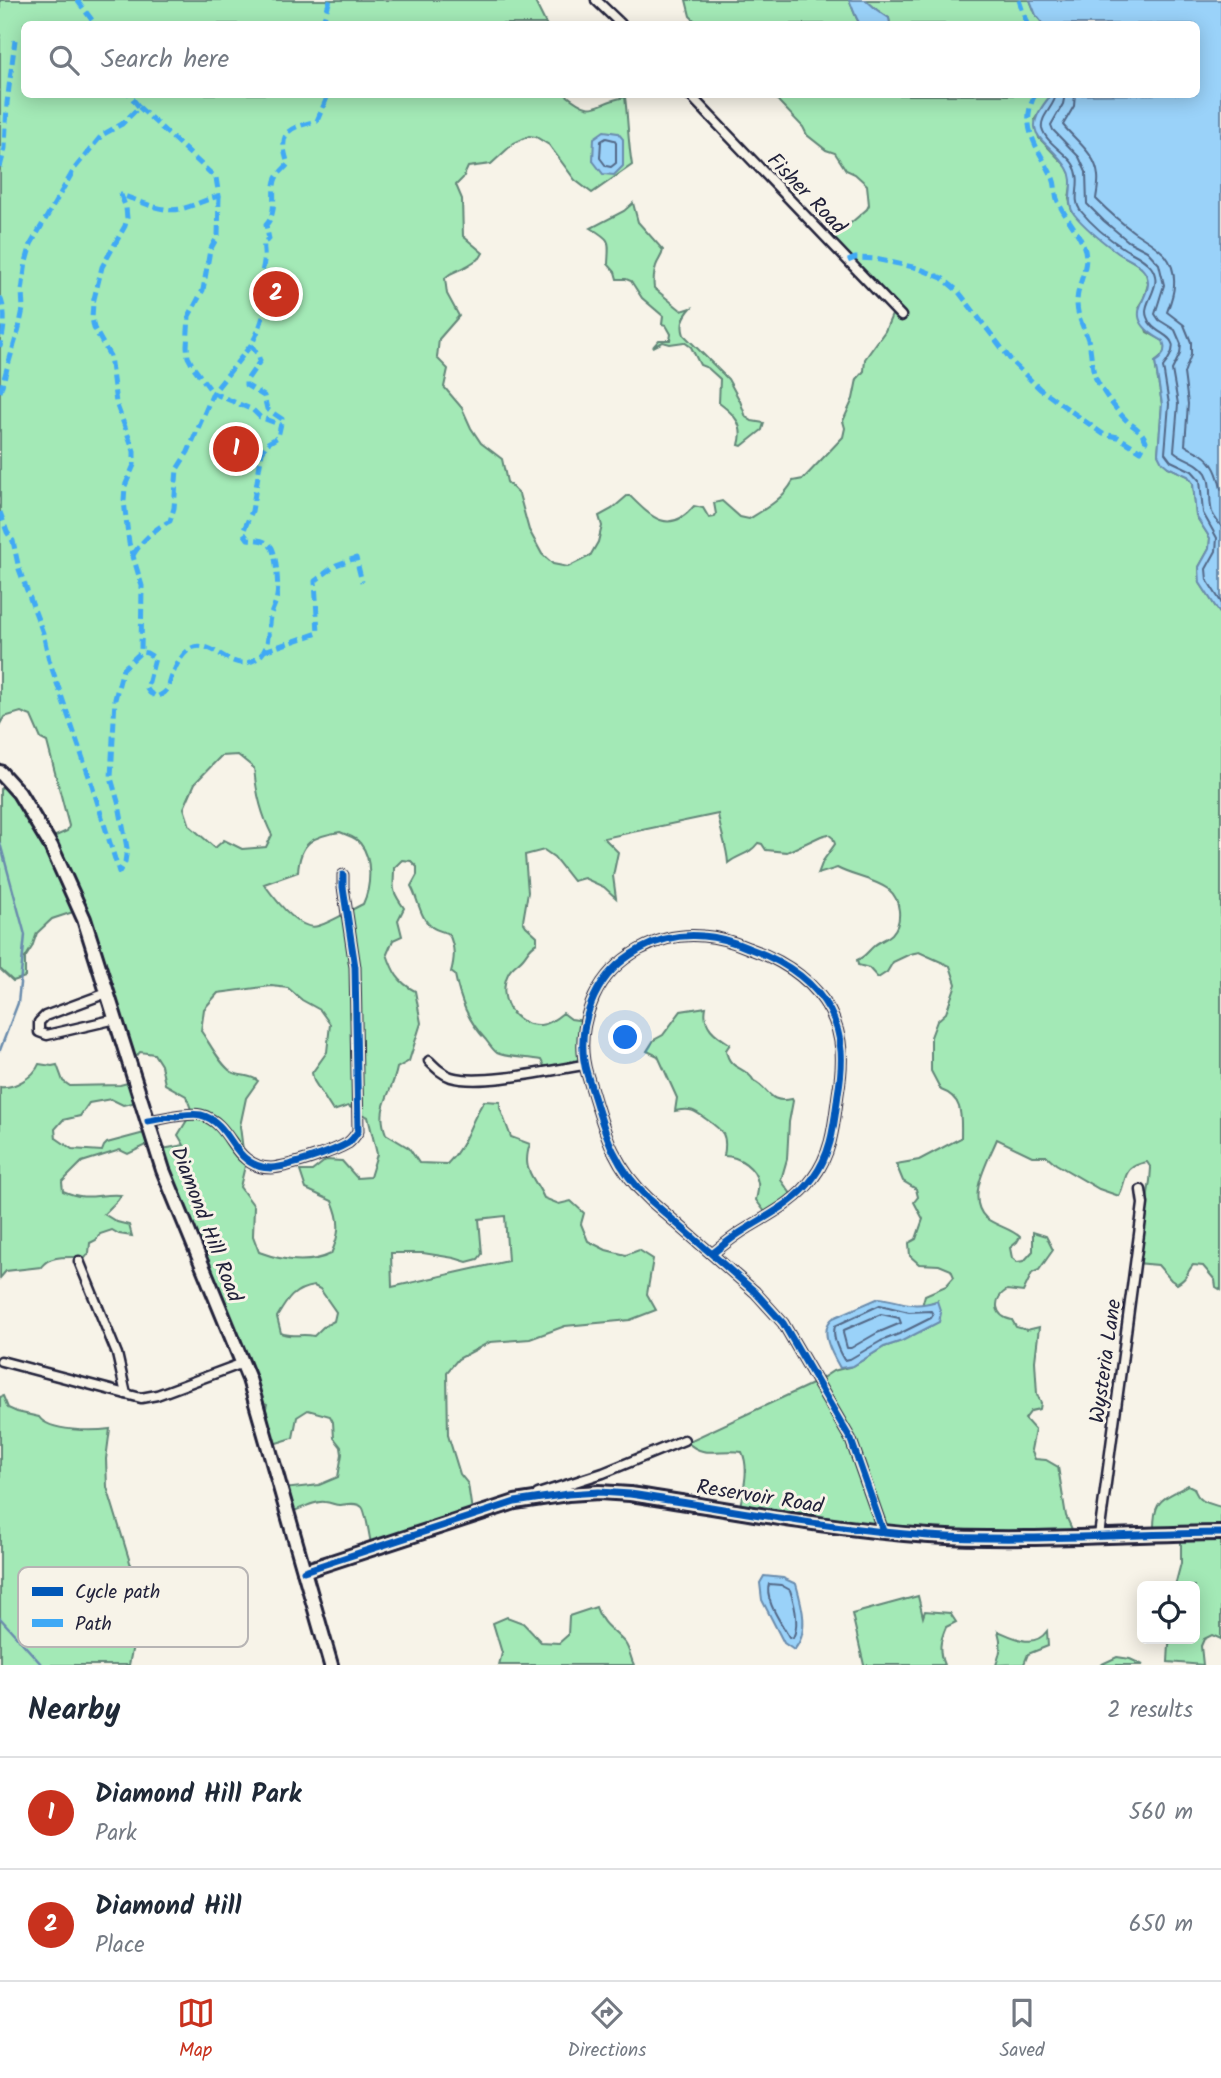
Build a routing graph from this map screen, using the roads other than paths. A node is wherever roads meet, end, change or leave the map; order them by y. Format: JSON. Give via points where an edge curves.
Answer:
{"nodes":[{"id":1,"x":596,"y":0,"type":"edge"},
{"id":2,"x":618,"y":21,"type":"edge"},
{"id":3,"x":693,"y":98,"type":"edge"},
{"id":4,"x":901,"y":316,"type":"dead end"},
{"id":5,"x":0,"y":772,"type":"edge"},
{"id":6,"x":343,"y":874,"type":"dead end"},
{"id":7,"x":107,"y":993,"type":"junction"},
{"id":8,"x":116,"y":1019,"type":"junction"},
{"id":9,"x":429,"y":1061,"type":"dead end"},
{"id":10,"x":584,"y":1065,"type":"junction"},
{"id":11,"x":148,"y":1121,"type":"junction"},
{"id":12,"x":1141,"y":1190,"type":"dead end"},
{"id":13,"x":712,"y":1254,"type":"junction"},
{"id":14,"x":79,"y":1261,"type":"dead end"},
{"id":15,"x":1,"y":1362,"type":"edge"},
{"id":16,"x":243,"y":1363,"type":"junction"},
{"id":17,"x":126,"y":1394,"type":"junction"},
{"id":18,"x":684,"y":1440,"type":"dead end"},
{"id":19,"x":515,"y":1502,"type":"junction"},
{"id":20,"x":883,"y":1531,"type":"junction"},
{"id":21,"x":1221,"y":1533,"type":"edge"},
{"id":22,"x":1099,"y":1536,"type":"junction"},
{"id":23,"x":304,"y":1571,"type":"junction"},
{"id":24,"x":331,"y":1665,"type":"edge"}],
"edges":[{"from":1,"to":2,"type":"street"},
{"from":3,"to":4,"type":"street","name":"Fisher Road"},
{"from":5,"to":7,"type":"main road","name":"Diamond Hill Road","via":[[19,793],[62,867]]},
{"from":6,"to":11,"type":"street","via":[[355,967],[358,1131],[350,1142],[286,1165],[259,1167],[244,1158],[209,1118],[198,1114]]},
{"from":7,"to":8,"type":"main road","name":"Diamond Hill Road"},
{"from":7,"to":8,"type":"street","via":[[45,1016],[39,1022],[39,1032],[47,1035]]},
{"from":8,"to":11,"type":"main road","name":"Diamond Hill Road"},
{"from":9,"to":10,"type":"street","via":[[443,1074],[466,1080]]},
{"from":10,"to":13,"type":"street","via":[[611,1149],[623,1170]]},
{"from":10,"to":13,"type":"street","via":[[585,1021],[597,992],[635,952],[671,937],[719,938],[763,953],[788,967],[822,998],[836,1025],[842,1055],[832,1138],[825,1158],[790,1202]]},
{"from":11,"to":16,"type":"main road","name":"Diamond Hill Road","via":[[171,1191]]},
{"from":12,"to":22,"type":"street","name":"Wysteria Lane","via":[[1143,1204]]},
{"from":13,"to":20,"type":"street","via":[[765,1302],[791,1335],[851,1440]]},
{"from":14,"to":17,"type":"street","via":[[117,1354]]},
{"from":15,"to":17,"type":"street"},
{"from":16,"to":17,"type":"street","via":[[157,1395],[141,1398]]},
{"from":16,"to":23,"type":"main road","name":"Diamond Hill Road"},
{"from":18,"to":19,"type":"street"},
{"from":19,"to":20,"type":"main road","name":"Reservoir Road","via":[[568,1494],[630,1493]]},
{"from":19,"to":23,"type":"main road","name":"Reservoir Road"},
{"from":20,"to":22,"type":"main road","name":"Reservoir Road","via":[[930,1536]]},
{"from":21,"to":22,"type":"main road","name":"Reservoir Road"},
{"from":23,"to":24,"type":"main road","name":"Diamond Hill Road"}]}
